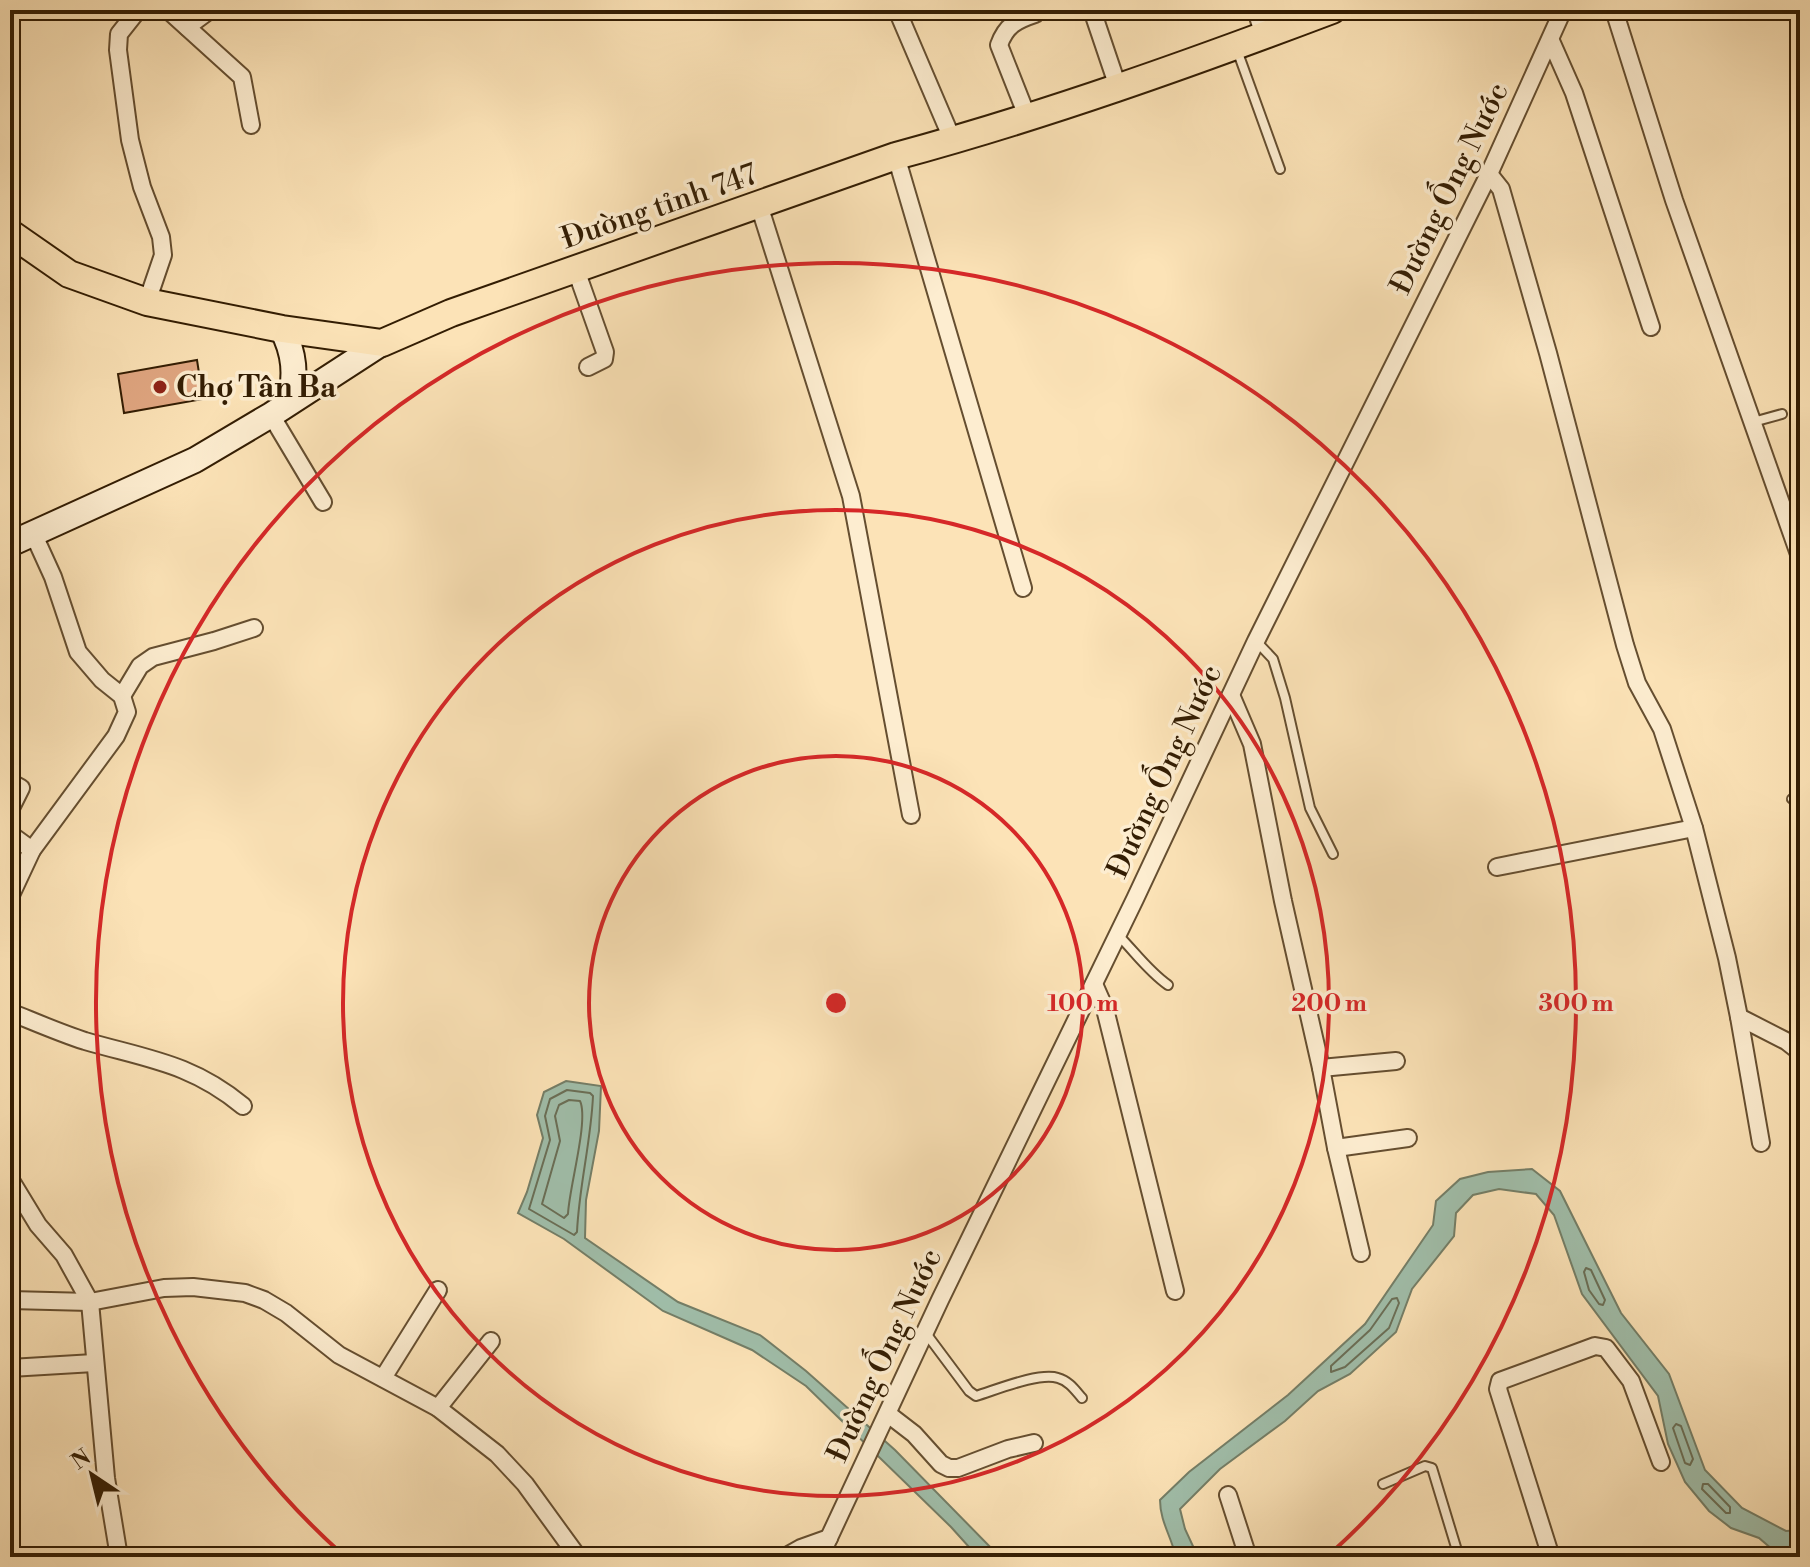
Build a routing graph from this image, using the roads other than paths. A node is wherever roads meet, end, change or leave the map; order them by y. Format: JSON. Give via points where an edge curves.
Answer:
{"nodes":[{"id":1,"x":138,"y":10,"type":"edge"},
{"id":2,"x":168,"y":10,"type":"edge"},
{"id":3,"x":210,"y":10,"type":"edge"},
{"id":4,"x":897,"y":10,"type":"edge"},
{"id":5,"x":1092,"y":10,"type":"edge"},
{"id":6,"x":1256,"y":10,"type":"edge"},
{"id":7,"x":1332,"y":10,"type":"edge"},
{"id":8,"x":1563,"y":10,"type":"edge"},
{"id":9,"x":1614,"y":10,"type":"edge"},
{"id":10,"x":1035,"y":14,"type":"dead end"},
{"id":11,"x":187,"y":27,"type":"junction"},
{"id":12,"x":1264,"y":36,"type":"junction"},
{"id":13,"x":1551,"y":41,"type":"junction"},
{"id":14,"x":1235,"y":45,"type":"junction"},
{"id":15,"x":1118,"y":87,"type":"junction"},
{"id":16,"x":1027,"y":116,"type":"junction"},
{"id":17,"x":251,"y":125,"type":"dead end"},
{"id":18,"x":953,"y":141,"type":"junction"},
{"id":19,"x":896,"y":156,"type":"junction"},
{"id":20,"x":1280,"y":169,"type":"dead end"},
{"id":21,"x":1489,"y":174,"type":"junction"},
{"id":22,"x":759,"y":205,"type":"junction"},
{"id":23,"x":10,"y":233,"type":"edge"},
{"id":24,"x":576,"y":270,"type":"junction"},
{"id":25,"x":147,"y":302,"type":"junction"},
{"id":26,"x":1651,"y":327,"type":"dead end"},
{"id":27,"x":282,"y":329,"type":"junction"},
{"id":28,"x":382,"y":343,"type":"junction"},
{"id":29,"x":588,"y":367,"type":"dead end"},
{"id":30,"x":280,"y":408,"type":"junction"},
{"id":31,"x":1782,"y":414,"type":"dead end"},
{"id":32,"x":1753,"y":422,"type":"junction"},
{"id":33,"x":323,"y":502,"type":"dead end"},
{"id":34,"x":33,"y":533,"type":"junction"},
{"id":35,"x":10,"y":544,"type":"edge"},
{"id":36,"x":1800,"y":557,"type":"edge"},
{"id":37,"x":1023,"y":588,"type":"dead end"},
{"id":38,"x":254,"y":628,"type":"dead end"},
{"id":39,"x":1256,"y":641,"type":"junction"},
{"id":40,"x":1231,"y":695,"type":"junction"},
{"id":41,"x":122,"y":696,"type":"junction"},
{"id":42,"x":10,"y":782,"type":"edge"},
{"id":43,"x":10,"y":810,"type":"edge"},
{"id":44,"x":911,"y":815,"type":"dead end"},
{"id":45,"x":1694,"y":828,"type":"junction"},
{"id":46,"x":10,"y":834,"type":"edge"},
{"id":47,"x":32,"y":850,"type":"junction"},
{"id":48,"x":1333,"y":854,"type":"dead end"},
{"id":49,"x":1497,"y":867,"type":"dead end"},
{"id":50,"x":10,"y":897,"type":"edge"},
{"id":51,"x":1118,"y":934,"type":"junction"},
{"id":52,"x":1094,"y":984,"type":"junction"},
{"id":53,"x":1168,"y":985,"type":"dead end"},
{"id":54,"x":10,"y":1012,"type":"edge"},
{"id":55,"x":1739,"y":1017,"type":"junction"},
{"id":56,"x":1800,"y":1052,"type":"edge"},
{"id":57,"x":1396,"y":1061,"type":"dead end"},
{"id":58,"x":1321,"y":1068,"type":"junction"},
{"id":59,"x":243,"y":1106,"type":"dead end"},
{"id":60,"x":1408,"y":1138,"type":"dead end"},
{"id":61,"x":1761,"y":1143,"type":"dead end"},
{"id":62,"x":1336,"y":1148,"type":"junction"},
{"id":63,"x":10,"y":1179,"type":"edge"},
{"id":64,"x":1361,"y":1253,"type":"dead end"},
{"id":65,"x":438,"y":1290,"type":"dead end"},
{"id":66,"x":1175,"y":1291,"type":"dead end"},
{"id":67,"x":10,"y":1300,"type":"edge"},
{"id":68,"x":90,"y":1302,"type":"junction"},
{"id":69,"x":925,"y":1332,"type":"junction"},
{"id":70,"x":491,"y":1341,"type":"dead end"},
{"id":71,"x":94,"y":1363,"type":"junction"},
{"id":72,"x":10,"y":1368,"type":"edge"},
{"id":73,"x":383,"y":1378,"type":"junction"},
{"id":74,"x":1082,"y":1398,"type":"dead end"},
{"id":75,"x":438,"y":1408,"type":"junction"},
{"id":76,"x":888,"y":1414,"type":"junction"},
{"id":77,"x":1034,"y":1443,"type":"dead end"},
{"id":78,"x":1661,"y":1462,"type":"dead end"},
{"id":79,"x":1383,"y":1484,"type":"dead end"},
{"id":80,"x":1228,"y":1495,"type":"dead end"},
{"id":81,"x":829,"y":1538,"type":"junction"},
{"id":82,"x":119,"y":1557,"type":"edge"},
{"id":83,"x":578,"y":1557,"type":"edge"},
{"id":84,"x":785,"y":1557,"type":"edge"},
{"id":85,"x":820,"y":1557,"type":"edge"},
{"id":86,"x":1248,"y":1557,"type":"edge"},
{"id":87,"x":1459,"y":1557,"type":"edge"},
{"id":88,"x":1551,"y":1557,"type":"edge"}],
"edges":[{"from":1,"to":25,"type":"street","via":[[119,34],[118,50],[130,140],[161,237],[163,255]]},
{"from":2,"to":11,"type":"street"},
{"from":3,"to":11,"type":"street"},
{"from":4,"to":18,"type":"street"},
{"from":5,"to":15,"type":"street"},
{"from":6,"to":12,"type":"street"},
{"from":7,"to":12,"type":"main road","name":"Đường tỉnh 747"},
{"from":8,"to":13,"type":"street","name":"Đường Ống Nước"},
{"from":9,"to":32,"type":"street"},
{"from":10,"to":16,"type":"street","via":[[1007,28],[999,45]]},
{"from":11,"to":17,"type":"street","via":[[242,77]]},
{"from":12,"to":14,"type":"main road","name":"Đường tỉnh 747"},
{"from":13,"to":21,"type":"street","name":"Đường Ống Nước"},
{"from":13,"to":26,"type":"street","via":[[1574,93]]},
{"from":14,"to":15,"type":"main road","name":"Đường tỉnh 747"},
{"from":14,"to":20,"type":"lane"},
{"from":15,"to":16,"type":"main road","name":"Đường tỉnh 747"},
{"from":16,"to":18,"type":"main road","name":"Đường tỉnh 747"},
{"from":18,"to":19,"type":"main road","name":"Đường tỉnh 747"},
{"from":19,"to":22,"type":"main road","name":"Đường tỉnh 747"},
{"from":19,"to":37,"type":"street"},
{"from":21,"to":39,"type":"street","name":"Đường Ống Nước"},
{"from":21,"to":45,"type":"street","via":[[1501,189],[1625,645],[1637,683],[1662,729]]},
{"from":22,"to":24,"type":"main road","name":"Đường tỉnh 747"},
{"from":22,"to":44,"type":"street","via":[[851,496]]},
{"from":23,"to":25,"type":"main road","via":[[69,274]]},
{"from":24,"to":28,"type":"main road","name":"Đường tỉnh 747"},
{"from":24,"to":29,"type":"street","via":[[605,352],[604,359]]},
{"from":25,"to":27,"type":"main road"},
{"from":27,"to":28,"type":"main road"},
{"from":27,"to":30,"type":"main road","via":[[295,379]]},
{"from":28,"to":30,"type":"main road"},
{"from":30,"to":33,"type":"street"},
{"from":30,"to":34,"type":"main road","via":[[195,460]]},
{"from":31,"to":32,"type":"lane"},
{"from":32,"to":36,"type":"street"},
{"from":34,"to":35,"type":"main road"},
{"from":34,"to":41,"type":"street","via":[[78,652]]},
{"from":38,"to":41,"type":"street","via":[[153,657],[140,666]]},
{"from":39,"to":40,"type":"street","name":"Đường Ống Nước"},
{"from":39,"to":48,"type":"lane","via":[[1273,659],[1310,808]]},
{"from":40,"to":51,"type":"street","name":"Đường Ống Nước"},
{"from":40,"to":58,"type":"street","via":[[1252,744]]},
{"from":41,"to":47,"type":"street","via":[[127,712],[116,736]]},
{"from":42,"to":43,"type":"street","via":[[21,788]]},
{"from":45,"to":49,"type":"street"},
{"from":45,"to":55,"type":"street"},
{"from":46,"to":47,"type":"street"},
{"from":47,"to":50,"type":"street"},
{"from":51,"to":52,"type":"street","name":"Đường Ống Nước"},
{"from":51,"to":53,"type":"lane"},
{"from":52,"to":66,"type":"street","via":[[1105,1009]]},
{"from":52,"to":69,"type":"street","name":"Đường Ống Nước"},
{"from":54,"to":59,"type":"street","via":[[83,1040],[169,1063],[218,1085]]},
{"from":55,"to":56,"type":"street"},
{"from":55,"to":61,"type":"street"},
{"from":57,"to":58,"type":"street"},
{"from":58,"to":62,"type":"street"},
{"from":60,"to":62,"type":"street"},
{"from":62,"to":64,"type":"street"},
{"from":63,"to":68,"type":"street"},
{"from":65,"to":73,"type":"street"},
{"from":67,"to":68,"type":"street"},
{"from":68,"to":71,"type":"street"},
{"from":68,"to":73,"type":"street","via":[[164,1288],[245,1293],[286,1313],[339,1355]]},
{"from":69,"to":74,"type":"lane","via":[[976,1396],[1057,1377]]},
{"from":69,"to":76,"type":"street","name":"Đường Ống Nước"},
{"from":70,"to":75,"type":"street"},
{"from":71,"to":72,"type":"street"},
{"from":71,"to":82,"type":"street"},
{"from":73,"to":75,"type":"street"},
{"from":75,"to":83,"type":"street","via":[[497,1454]]},
{"from":76,"to":77,"type":"street","via":[[949,1468]]},
{"from":76,"to":81,"type":"street","name":"Đường Ống Nước"},
{"from":78,"to":88,"type":"street","via":[[1631,1381],[1606,1348],[1595,1346],[1500,1381],[1498,1389]]},
{"from":79,"to":87,"type":"lane","via":[[1425,1466],[1432,1468]]},
{"from":80,"to":86,"type":"street"},
{"from":81,"to":84,"type":"street"},
{"from":81,"to":85,"type":"street","name":"Đường Ống Nước"}]}
